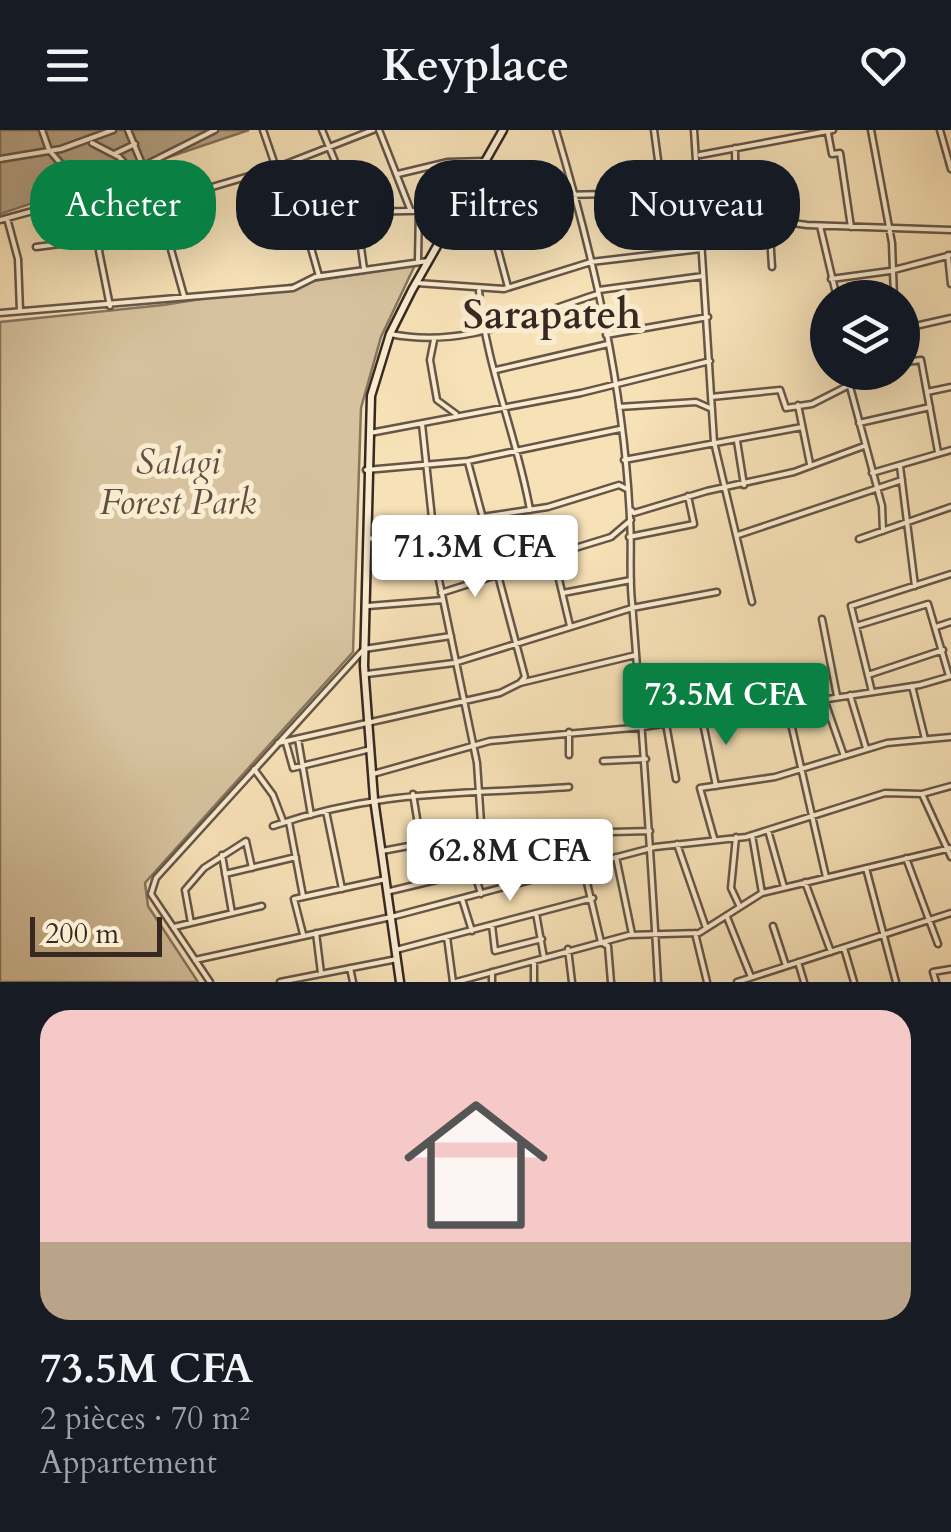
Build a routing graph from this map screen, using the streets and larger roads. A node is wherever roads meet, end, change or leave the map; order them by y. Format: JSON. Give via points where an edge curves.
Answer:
{"nodes":[{"id":1,"x":42,"y":130,"type":"edge"},
{"id":2,"x":113,"y":130,"type":"edge"},
{"id":3,"x":128,"y":130,"type":"edge"},
{"id":4,"x":215,"y":130,"type":"edge"},
{"id":5,"x":263,"y":130,"type":"edge"},
{"id":6,"x":322,"y":130,"type":"edge"},
{"id":7,"x":376,"y":130,"type":"edge"},
{"id":8,"x":503,"y":130,"type":"edge"},
{"id":9,"x":556,"y":130,"type":"edge"},
{"id":10,"x":654,"y":130,"type":"edge"},
{"id":11,"x":694,"y":130,"type":"edge"},
{"id":12,"x":830,"y":130,"type":"edge"},
{"id":13,"x":871,"y":130,"type":"edge"},
{"id":14,"x":951,"y":131,"type":"edge"},
{"id":15,"x":941,"y":132,"type":"edge"},
{"id":16,"x":89,"y":142,"type":"junction"},
{"id":17,"x":135,"y":144,"type":"junction"},
{"id":18,"x":332,"y":146,"type":"junction"},
{"id":19,"x":735,"y":148,"type":"junction"},
{"id":20,"x":53,"y":151,"type":"junction"},
{"id":21,"x":114,"y":154,"type":"junction"},
{"id":22,"x":699,"y":155,"type":"junction"},
{"id":23,"x":0,"y":160,"type":"edge"},
{"id":24,"x":60,"y":160,"type":"edge"},
{"id":25,"x":120,"y":160,"type":"edge"},
{"id":26,"x":142,"y":160,"type":"edge"},
{"id":27,"x":157,"y":160,"type":"edge"},
{"id":28,"x":273,"y":160,"type":"edge"},
{"id":29,"x":294,"y":160,"type":"edge"},
{"id":30,"x":337,"y":160,"type":"edge"},
{"id":31,"x":487,"y":160,"type":"edge"},
{"id":32,"x":658,"y":160,"type":"edge"},
{"id":33,"x":699,"y":160,"type":"edge"},
{"id":34,"x":735,"y":160,"type":"edge"},
{"id":35,"x":951,"y":169,"type":"edge"},
{"id":36,"x":414,"y":170,"type":"edge"},
{"id":37,"x":398,"y":174,"type":"junction"},
{"id":38,"x":594,"y":195,"type":"edge"},
{"id":39,"x":576,"y":196,"type":"junction"},
{"id":40,"x":410,"y":210,"type":"junction"},
{"id":41,"x":414,"y":210,"type":"edge"},
{"id":42,"x":394,"y":211,"type":"edge"},
{"id":43,"x":30,"y":212,"type":"edge"},
{"id":44,"x":3,"y":219,"type":"edge"},
{"id":45,"x":800,"y":223,"type":"edge"},
{"id":46,"x":820,"y":226,"type":"junction"},
{"id":47,"x":890,"y":226,"type":"junction"},
{"id":48,"x":852,"y":227,"type":"junction"},
{"id":49,"x":951,"y":230,"type":"edge"},
{"id":50,"x":101,"y":250,"type":"edge"},
{"id":51,"x":172,"y":250,"type":"edge"},
{"id":52,"x":312,"y":250,"type":"edge"},
{"id":53,"x":361,"y":250,"type":"edge"},
{"id":54,"x":418,"y":250,"type":"edge"},
{"id":55,"x":435,"y":250,"type":"edge"},
{"id":56,"x":498,"y":250,"type":"edge"},
{"id":57,"x":692,"y":250,"type":"edge"},
{"id":58,"x":700,"y":250,"type":"edge"},
{"id":59,"x":771,"y":250,"type":"edge"},
{"id":60,"x":950,"y":255,"type":"edge"},
{"id":61,"x":428,"y":261,"type":"junction"},
{"id":62,"x":418,"y":262,"type":"junction"},
{"id":63,"x":591,"y":262,"type":"junction"},
{"id":64,"x":772,"y":268,"type":"dead end"},
{"id":65,"x":364,"y":269,"type":"junction"},
{"id":66,"x":890,"y":271,"type":"junction"},
{"id":67,"x":320,"y":276,"type":"junction"},
{"id":68,"x":704,"y":276,"type":"junction"},
{"id":69,"x":832,"y":279,"type":"joint"},
{"id":70,"x":891,"y":280,"type":"edge"},
{"id":71,"x":416,"y":284,"type":"junction"},
{"id":72,"x":951,"y":284,"type":"edge"},
{"id":73,"x":508,"y":288,"type":"junction"},
{"id":74,"x":479,"y":290,"type":"junction"},
{"id":75,"x":598,"y":292,"type":"junction"},
{"id":76,"x":185,"y":297,"type":"junction"},
{"id":77,"x":110,"y":306,"type":"junction"},
{"id":78,"x":20,"y":312,"type":"junction"},
{"id":79,"x":0,"y":313,"type":"edge"},
{"id":80,"x":708,"y":317,"type":"junction"},
{"id":81,"x":951,"y":318,"type":"edge"},
{"id":82,"x":920,"y":327,"type":"edge"},
{"id":83,"x":486,"y":333,"type":"junction"},
{"id":84,"x":390,"y":334,"type":"junction"},
{"id":85,"x":606,"y":335,"type":"junction"},
{"id":86,"x":434,"y":339,"type":"junction"},
{"id":87,"x":608,"y":344,"type":"junction"},
{"id":88,"x":710,"y":360,"type":"junction"},
{"id":89,"x":920,"y":360,"type":"edge"},
{"id":90,"x":494,"y":371,"type":"junction"},
{"id":91,"x":614,"y":384,"type":"junction"},
{"id":92,"x":951,"y":387,"type":"edge"},
{"id":93,"x":836,"y":390,"type":"edge"},
{"id":94,"x":851,"y":390,"type":"edge"},
{"id":95,"x":927,"y":392,"type":"junction"},
{"id":96,"x":712,"y":397,"type":"junction"},
{"id":97,"x":504,"y":406,"type":"junction"},
{"id":98,"x":798,"y":406,"type":"junction"},
{"id":99,"x":930,"y":407,"type":"junction"},
{"id":100,"x":617,"y":408,"type":"junction"},
{"id":101,"x":712,"y":409,"type":"junction"},
{"id":102,"x":456,"y":414,"type":"junction"},
{"id":103,"x":859,"y":423,"type":"junction"},
{"id":104,"x":422,"y":424,"type":"junction"},
{"id":105,"x":802,"y":427,"type":"junction"},
{"id":106,"x":620,"y":429,"type":"junction"},
{"id":107,"x":370,"y":433,"type":"junction"},
{"id":108,"x":737,"y":439,"type":"junction"},
{"id":109,"x":714,"y":442,"type":"junction"},
{"id":110,"x":864,"y":446,"type":"junction"},
{"id":111,"x":517,"y":447,"type":"junction"},
{"id":112,"x":951,"y":450,"type":"edge"},
{"id":113,"x":938,"y":452,"type":"junction"},
{"id":114,"x":468,"y":460,"type":"junction"},
{"id":115,"x":624,"y":460,"type":"junction"},
{"id":116,"x":424,"y":462,"type":"junction"},
{"id":117,"x":810,"y":466,"type":"junction"},
{"id":118,"x":900,"y":466,"type":"junction"},
{"id":119,"x":366,"y":470,"type":"junction"},
{"id":120,"x":872,"y":474,"type":"junction"},
{"id":121,"x":902,"y":480,"type":"junction"},
{"id":122,"x":744,"y":485,"type":"junction"},
{"id":123,"x":875,"y":488,"type":"junction"},
{"id":124,"x":627,"y":489,"type":"junction"},
{"id":125,"x":725,"y":490,"type":"junction"},
{"id":126,"x":688,"y":496,"type":"junction"},
{"id":127,"x":951,"y":507,"type":"edge"},
{"id":128,"x":629,"y":508,"type":"junction"},
{"id":129,"x":530,"y":510,"type":"junction"},
{"id":130,"x":482,"y":517,"type":"junction"},
{"id":131,"x":631,"y":520,"type":"junction"},
{"id":132,"x":908,"y":524,"type":"junction"},
{"id":133,"x":432,"y":528,"type":"junction"},
{"id":134,"x":883,"y":531,"type":"junction"},
{"id":135,"x":738,"y":535,"type":"junction"},
{"id":136,"x":629,"y":537,"type":"junction"},
{"id":137,"x":366,"y":539,"type":"junction"},
{"id":138,"x":859,"y":539,"type":"dead end"},
{"id":139,"x":553,"y":554,"type":"junction"},
{"id":140,"x":497,"y":574,"type":"junction"},
{"id":141,"x":951,"y":574,"type":"edge"},
{"id":142,"x":632,"y":580,"type":"junction"},
{"id":143,"x":915,"y":586,"type":"junction"},
{"id":144,"x":716,"y":592,"type":"dead end"},
{"id":145,"x":441,"y":593,"type":"junction"},
{"id":146,"x":563,"y":593,"type":"junction"},
{"id":147,"x":443,"y":600,"type":"junction"},
{"id":148,"x":752,"y":602,"type":"dead end"},
{"id":149,"x":364,"y":606,"type":"junction"},
{"id":150,"x":632,"y":608,"type":"junction"},
{"id":151,"x":822,"y":619,"type":"dead end"},
{"id":152,"x":951,"y":622,"type":"edge"},
{"id":153,"x":570,"y":626,"type":"junction"},
{"id":154,"x":855,"y":626,"type":"junction"},
{"id":155,"x":936,"y":627,"type":"junction"},
{"id":156,"x":451,"y":636,"type":"junction"},
{"id":157,"x":518,"y":644,"type":"junction"},
{"id":158,"x":364,"y":649,"type":"junction"},
{"id":159,"x":942,"y":650,"type":"junction"},
{"id":160,"x":636,"y":655,"type":"junction"},
{"id":161,"x":454,"y":662,"type":"junction"},
{"id":162,"x":364,"y":674,"type":"junction"},
{"id":163,"x":868,"y":675,"type":"junction"},
{"id":164,"x":950,"y":676,"type":"edge"},
{"id":165,"x":520,"y":683,"type":"junction"},
{"id":166,"x":912,"y":686,"type":"junction"},
{"id":167,"x":872,"y":692,"type":"junction"},
{"id":168,"x":850,"y":694,"type":"junction"},
{"id":169,"x":837,"y":696,"type":"junction"},
{"id":170,"x":824,"y":698,"type":"junction"},
{"id":171,"x":462,"y":701,"type":"junction"},
{"id":172,"x":786,"y":705,"type":"junction"},
{"id":173,"x":702,"y":718,"type":"junction"},
{"id":174,"x":368,"y":720,"type":"junction"},
{"id":175,"x":666,"y":724,"type":"junction"},
{"id":176,"x":644,"y":727,"type":"junction"},
{"id":177,"x":569,"y":732,"type":"junction"},
{"id":178,"x":951,"y":737,"type":"edge"},
{"id":179,"x":298,"y":738,"type":"junction"},
{"id":180,"x":925,"y":738,"type":"junction"},
{"id":181,"x":286,"y":742,"type":"junction"},
{"id":182,"x":276,"y":744,"type":"junction"},
{"id":183,"x":472,"y":746,"type":"junction"},
{"id":184,"x":866,"y":748,"type":"junction"},
{"id":185,"x":371,"y":749,"type":"junction"},
{"id":186,"x":569,"y":754,"type":"dead end"},
{"id":187,"x":844,"y":756,"type":"junction"},
{"id":188,"x":646,"y":759,"type":"junction"},
{"id":189,"x":603,"y":761,"type":"dead end"},
{"id":190,"x":303,"y":766,"type":"junction"},
{"id":191,"x":254,"y":769,"type":"junction"},
{"id":192,"x":800,"y":772,"type":"junction"},
{"id":193,"x":372,"y":774,"type":"junction"},
{"id":194,"x":676,"y":779,"type":"dead end"},
{"id":195,"x":716,"y":786,"type":"junction"},
{"id":196,"x":951,"y":786,"type":"edge"},
{"id":197,"x":569,"y":787,"type":"dead end"},
{"id":198,"x":480,"y":790,"type":"junction"},
{"id":199,"x":413,"y":794,"type":"junction"},
{"id":200,"x":922,"y":794,"type":"junction"},
{"id":201,"x":374,"y":798,"type":"junction"},
{"id":202,"x":326,"y":811,"type":"junction"},
{"id":203,"x":311,"y":815,"type":"junction"},
{"id":204,"x":810,"y":815,"type":"junction"},
{"id":205,"x":286,"y":822,"type":"junction"},
{"id":206,"x":273,"y":826,"type":"dead end"},
{"id":207,"x":768,"y":830,"type":"junction"},
{"id":208,"x":650,"y":831,"type":"junction"},
{"id":209,"x":752,"y":835,"type":"junction"},
{"id":210,"x":736,"y":837,"type":"junction"},
{"id":211,"x":482,"y":838,"type":"junction"},
{"id":212,"x":714,"y":838,"type":"junction"},
{"id":213,"x":421,"y":843,"type":"junction"},
{"id":214,"x":677,"y":844,"type":"junction"},
{"id":215,"x":651,"y":848,"type":"junction"},
{"id":216,"x":949,"y":848,"type":"edge"},
{"id":217,"x":382,"y":851,"type":"junction"},
{"id":218,"x":222,"y":856,"type":"junction"},
{"id":219,"x":296,"y":857,"type":"junction"},
{"id":220,"x":616,"y":857,"type":"junction"},
{"id":221,"x":951,"y":857,"type":"edge"},
{"id":222,"x":906,"y":858,"type":"junction"},
{"id":223,"x":584,"y":866,"type":"junction"},
{"id":224,"x":252,"y":868,"type":"junction"},
{"id":225,"x":866,"y":868,"type":"junction"},
{"id":226,"x":225,"y":874,"type":"junction"},
{"id":227,"x":826,"y":877,"type":"junction"},
{"id":228,"x":386,"y":878,"type":"junction"},
{"id":229,"x":805,"y":882,"type":"junction"},
{"id":230,"x":784,"y":887,"type":"junction"},
{"id":231,"x":342,"y":888,"type":"junction"},
{"id":232,"x":388,"y":891,"type":"junction"},
{"id":233,"x":762,"y":892,"type":"junction"},
{"id":234,"x":480,"y":894,"type":"junction"},
{"id":235,"x":303,"y":896,"type":"junction"},
{"id":236,"x":592,"y":898,"type":"junction"},
{"id":237,"x":462,"y":899,"type":"junction"},
{"id":238,"x":262,"y":906,"type":"dead end"},
{"id":239,"x":740,"y":906,"type":"junction"},
{"id":240,"x":232,"y":913,"type":"junction"},
{"id":241,"x":536,"y":913,"type":"junction"},
{"id":242,"x":951,"y":913,"type":"edge"},
{"id":243,"x":726,"y":915,"type":"junction"},
{"id":244,"x":391,"y":917,"type":"junction"},
{"id":245,"x":928,"y":920,"type":"junction"},
{"id":246,"x":191,"y":923,"type":"junction"},
{"id":247,"x":492,"y":925,"type":"junction"},
{"id":248,"x":773,"y":926,"type":"dead end"},
{"id":249,"x":173,"y":927,"type":"junction"},
{"id":250,"x":706,"y":928,"type":"junction"},
{"id":251,"x":472,"y":931,"type":"junction"},
{"id":252,"x":656,"y":931,"type":"junction"},
{"id":253,"x":695,"y":932,"type":"junction"},
{"id":254,"x":316,"y":933,"type":"junction"},
{"id":255,"x":632,"y":934,"type":"junction"},
{"id":256,"x":303,"y":936,"type":"junction"},
{"id":257,"x":882,"y":936,"type":"junction"},
{"id":258,"x":447,"y":937,"type":"junction"},
{"id":259,"x":542,"y":939,"type":"junction"},
{"id":260,"x":601,"y":942,"type":"junction"},
{"id":261,"x":938,"y":944,"type":"dead end"},
{"id":262,"x":844,"y":948,"type":"junction"},
{"id":263,"x":568,"y":949,"type":"junction"},
{"id":264,"x":831,"y":952,"type":"junction"},
{"id":265,"x":396,"y":954,"type":"junction"},
{"id":266,"x":544,"y":958,"type":"junction"},
{"id":267,"x":195,"y":960,"type":"junction"},
{"id":268,"x":534,"y":961,"type":"junction"},
{"id":269,"x":798,"y":962,"type":"junction"},
{"id":270,"x":786,"y":966,"type":"junction"},
{"id":271,"x":350,"y":968,"type":"junction"},
{"id":272,"x":951,"y":970,"type":"edge"},
{"id":273,"x":492,"y":972,"type":"junction"},
{"id":274,"x":322,"y":974,"type":"junction"},
{"id":275,"x":755,"y":979,"type":"edge"},
{"id":276,"x":210,"y":982,"type":"edge"},
{"id":277,"x":280,"y":982,"type":"edge"},
{"id":278,"x":353,"y":982,"type":"edge"},
{"id":279,"x":400,"y":982,"type":"edge"},
{"id":280,"x":455,"y":982,"type":"edge"},
{"id":281,"x":492,"y":982,"type":"edge"},
{"id":282,"x":534,"y":982,"type":"edge"},
{"id":283,"x":572,"y":982,"type":"edge"},
{"id":284,"x":611,"y":982,"type":"edge"},
{"id":285,"x":658,"y":982,"type":"edge"},
{"id":286,"x":707,"y":982,"type":"edge"},
{"id":287,"x":737,"y":982,"type":"edge"},
{"id":288,"x":804,"y":982,"type":"edge"},
{"id":289,"x":854,"y":982,"type":"edge"},
{"id":290,"x":896,"y":982,"type":"edge"},
{"id":291,"x":936,"y":982,"type":"edge"}],
"edges":[{"from":1,"to":20,"type":"street"},
{"from":2,"to":16,"type":"street"},
{"from":3,"to":17,"type":"street"},
{"from":4,"to":27,"type":"street"},
{"from":5,"to":28,"type":"street"},
{"from":6,"to":18,"type":"street"},
{"from":7,"to":18,"type":"street"},
{"from":7,"to":37,"type":"street"},
{"from":8,"to":31,"type":"street"},
{"from":9,"to":39,"type":"street"},
{"from":10,"to":32,"type":"street"},
{"from":11,"to":22,"type":"street"},
{"from":12,"to":19,"type":"street"},
{"from":12,"to":48,"type":"street"},
{"from":13,"to":47,"type":"street"},
{"from":14,"to":15,"type":"street"},
{"from":15,"to":35,"type":"street"},
{"from":16,"to":20,"type":"street"},
{"from":16,"to":21,"type":"street"},
{"from":17,"to":21,"type":"street"},
{"from":17,"to":26,"type":"street"},
{"from":18,"to":29,"type":"street"},
{"from":18,"to":30,"type":"street"},
{"from":19,"to":22,"type":"street"},
{"from":19,"to":34,"type":"street"},
{"from":20,"to":23,"type":"street"},
{"from":20,"to":24,"type":"street"},
{"from":21,"to":25,"type":"street"},
{"from":22,"to":33,"type":"street"},
{"from":36,"to":37,"type":"street"},
{"from":37,"to":40,"type":"street"},
{"from":38,"to":39,"type":"street"},
{"from":39,"to":63,"type":"street"},
{"from":40,"to":41,"type":"street"},
{"from":40,"to":42,"type":"street"},
{"from":43,"to":44,"type":"street"},
{"from":44,"to":78,"type":"street","via":[[18,259]]},
{"from":45,"to":46,"type":"street"},
{"from":46,"to":48,"type":"street"},
{"from":46,"to":69,"type":"street"},
{"from":47,"to":48,"type":"street"},
{"from":47,"to":49,"type":"street"},
{"from":47,"to":66,"type":"street"},
{"from":50,"to":77,"type":"street"},
{"from":51,"to":76,"type":"street"},
{"from":52,"to":67,"type":"street"},
{"from":53,"to":65,"type":"street"},
{"from":54,"to":62,"type":"street"},
{"from":55,"to":61,"type":"street"},
{"from":56,"to":73,"type":"street"},
{"from":57,"to":63,"type":"street"},
{"from":58,"to":68,"type":"street"},
{"from":59,"to":64,"type":"street"},
{"from":60,"to":66,"type":"street"},
{"from":60,"to":72,"type":"street"},
{"from":61,"to":62,"type":"street"},
{"from":61,"to":71,"type":"street"},
{"from":62,"to":65,"type":"street"},
{"from":63,"to":73,"type":"street"},
{"from":63,"to":75,"type":"street"},
{"from":65,"to":67,"type":"street"},
{"from":66,"to":69,"type":"street"},
{"from":66,"to":70,"type":"street"},
{"from":67,"to":76,"type":"street","via":[[293,288]]},
{"from":68,"to":75,"type":"street"},
{"from":68,"to":80,"type":"street"},
{"from":71,"to":74,"type":"street"},
{"from":71,"to":84,"type":"street"},
{"from":73,"to":74,"type":"street"},
{"from":74,"to":83,"type":"street"},
{"from":75,"to":83,"type":"street"},
{"from":75,"to":85,"type":"street"},
{"from":76,"to":77,"type":"street"},
{"from":77,"to":78,"type":"street"},
{"from":78,"to":79,"type":"street"},
{"from":80,"to":85,"type":"street"},
{"from":80,"to":88,"type":"street"},
{"from":81,"to":82,"type":"street"},
{"from":83,"to":86,"type":"street"},
{"from":83,"to":90,"type":"street"},
{"from":84,"to":86,"type":"street"},
{"from":84,"to":107,"type":"street","via":[[372,387]]},
{"from":85,"to":87,"type":"street"},
{"from":86,"to":102,"type":"street","via":[[430,360],[437,400]]},
{"from":87,"to":90,"type":"street"},
{"from":87,"to":91,"type":"street"},
{"from":88,"to":91,"type":"street"},
{"from":88,"to":96,"type":"street"},
{"from":89,"to":95,"type":"street"},
{"from":90,"to":97,"type":"street"},
{"from":91,"to":97,"type":"street"},
{"from":91,"to":100,"type":"street"},
{"from":92,"to":95,"type":"street"},
{"from":93,"to":98,"type":"street"},
{"from":94,"to":103,"type":"street"},
{"from":95,"to":99,"type":"street"},
{"from":96,"to":98,"type":"street","via":[[780,390],[786,408]]},
{"from":96,"to":101,"type":"street"},
{"from":97,"to":102,"type":"street"},
{"from":97,"to":111,"type":"street"},
{"from":98,"to":105,"type":"street"},
{"from":99,"to":103,"type":"street"},
{"from":99,"to":113,"type":"street"},
{"from":100,"to":101,"type":"street","via":[[696,402]]},
{"from":100,"to":106,"type":"street"},
{"from":101,"to":109,"type":"street"},
{"from":102,"to":104,"type":"street"},
{"from":103,"to":110,"type":"street"},
{"from":104,"to":107,"type":"street"},
{"from":104,"to":116,"type":"street"},
{"from":105,"to":108,"type":"street"},
{"from":105,"to":117,"type":"street"},
{"from":106,"to":111,"type":"street"},
{"from":106,"to":115,"type":"street"},
{"from":107,"to":119,"type":"street"},
{"from":108,"to":109,"type":"street"},
{"from":108,"to":122,"type":"street"},
{"from":109,"to":115,"type":"street"},
{"from":109,"to":125,"type":"street"},
{"from":110,"to":117,"type":"street"},
{"from":110,"to":120,"type":"street"},
{"from":111,"to":114,"type":"street"},
{"from":111,"to":129,"type":"street"},
{"from":112,"to":113,"type":"street"},
{"from":113,"to":118,"type":"street"},
{"from":114,"to":116,"type":"street"},
{"from":114,"to":130,"type":"street"},
{"from":115,"to":124,"type":"street"},
{"from":116,"to":119,"type":"street"},
{"from":116,"to":133,"type":"street"},
{"from":117,"to":122,"type":"street"},
{"from":118,"to":120,"type":"street"},
{"from":118,"to":121,"type":"street"},
{"from":119,"to":137,"type":"street"},
{"from":120,"to":123,"type":"street"},
{"from":121,"to":123,"type":"street"},
{"from":121,"to":132,"type":"street"},
{"from":122,"to":125,"type":"street"},
{"from":123,"to":134,"type":"street"},
{"from":123,"to":135,"type":"street"},
{"from":124,"to":128,"type":"street"},
{"from":124,"to":129,"type":"street","via":[[619,485]]},
{"from":125,"to":126,"type":"street"},
{"from":125,"to":135,"type":"street"},
{"from":126,"to":128,"type":"street","via":[[634,513]]},
{"from":126,"to":136,"type":"street","via":[[694,524]]},
{"from":127,"to":132,"type":"street"},
{"from":128,"to":131,"type":"street"},
{"from":129,"to":130,"type":"street"},
{"from":130,"to":140,"type":"street"},
{"from":131,"to":136,"type":"street"},
{"from":131,"to":139,"type":"street","via":[[611,537]]},
{"from":132,"to":134,"type":"street"},
{"from":132,"to":143,"type":"street"},
{"from":133,"to":137,"type":"street"},
{"from":133,"to":145,"type":"street"},
{"from":134,"to":138,"type":"street"},
{"from":135,"to":148,"type":"street"},
{"from":136,"to":142,"type":"street"},
{"from":137,"to":149,"type":"street"},
{"from":139,"to":140,"type":"street"},
{"from":139,"to":146,"type":"street"},
{"from":140,"to":145,"type":"street"},
{"from":140,"to":157,"type":"street"},
{"from":141,"to":143,"type":"street"},
{"from":142,"to":146,"type":"street"},
{"from":142,"to":150,"type":"street"},
{"from":143,"to":154,"type":"street","via":[[851,606]]},
{"from":144,"to":150,"type":"street"},
{"from":145,"to":147,"type":"street"},
{"from":146,"to":153,"type":"street"},
{"from":147,"to":149,"type":"street"},
{"from":147,"to":156,"type":"street"},
{"from":149,"to":158,"type":"street"},
{"from":150,"to":153,"type":"street"},
{"from":150,"to":160,"type":"street"},
{"from":151,"to":169,"type":"street"},
{"from":152,"to":155,"type":"street"},
{"from":153,"to":157,"type":"street"},
{"from":154,"to":155,"type":"street","via":[[928,604]]},
{"from":154,"to":163,"type":"street"},
{"from":155,"to":159,"type":"street"},
{"from":156,"to":158,"type":"street"},
{"from":156,"to":161,"type":"street"},
{"from":157,"to":161,"type":"street"},
{"from":157,"to":165,"type":"street","via":[[525,677]]},
{"from":158,"to":162,"type":"street"},
{"from":158,"to":182,"type":"street"},
{"from":159,"to":163,"type":"street"},
{"from":159,"to":164,"type":"street"},
{"from":160,"to":165,"type":"street"},
{"from":160,"to":176,"type":"street"},
{"from":161,"to":162,"type":"street"},
{"from":161,"to":171,"type":"street"},
{"from":162,"to":174,"type":"street"},
{"from":163,"to":167,"type":"street"},
{"from":164,"to":166,"type":"street"},
{"from":165,"to":171,"type":"street"},
{"from":166,"to":167,"type":"street"},
{"from":166,"to":180,"type":"street"},
{"from":167,"to":168,"type":"street"},
{"from":168,"to":169,"type":"street"},
{"from":168,"to":184,"type":"street"},
{"from":169,"to":170,"type":"street"},
{"from":170,"to":172,"type":"street"},
{"from":170,"to":187,"type":"street"},
{"from":171,"to":174,"type":"street"},
{"from":171,"to":183,"type":"street"},
{"from":172,"to":173,"type":"street"},
{"from":172,"to":192,"type":"street"},
{"from":173,"to":175,"type":"street"},
{"from":173,"to":195,"type":"street"},
{"from":174,"to":179,"type":"street"},
{"from":174,"to":185,"type":"street"},
{"from":175,"to":176,"type":"street"},
{"from":175,"to":194,"type":"street"},
{"from":176,"to":177,"type":"street"},
{"from":176,"to":188,"type":"street"},
{"from":177,"to":183,"type":"street"},
{"from":177,"to":186,"type":"street"},
{"from":178,"to":180,"type":"street"},
{"from":179,"to":181,"type":"street"},
{"from":179,"to":190,"type":"street"},
{"from":180,"to":184,"type":"street"},
{"from":181,"to":182,"type":"street"},
{"from":181,"to":190,"type":"street","via":[[293,768]]},
{"from":182,"to":191,"type":"street"},
{"from":183,"to":193,"type":"street"},
{"from":183,"to":198,"type":"street"},
{"from":184,"to":187,"type":"street"},
{"from":185,"to":190,"type":"street"},
{"from":185,"to":193,"type":"street"},
{"from":187,"to":192,"type":"street"},
{"from":188,"to":189,"type":"street"},
{"from":188,"to":208,"type":"street"},
{"from":190,"to":203,"type":"street"},
{"from":191,"to":205,"type":"street"},
{"from":191,"to":249,"type":"street","via":[[152,886]]},
{"from":192,"to":195,"type":"street"},
{"from":192,"to":204,"type":"street"},
{"from":193,"to":201,"type":"street"},
{"from":195,"to":212,"type":"street","via":[[700,788]]},
{"from":196,"to":200,"type":"street"},
{"from":197,"to":198,"type":"street"},
{"from":198,"to":199,"type":"street"},
{"from":198,"to":211,"type":"street"},
{"from":199,"to":201,"type":"street"},
{"from":199,"to":213,"type":"street"},
{"from":200,"to":204,"type":"street","via":[[885,793]]},
{"from":200,"to":216,"type":"street"},
{"from":201,"to":202,"type":"street"},
{"from":201,"to":217,"type":"street"},
{"from":202,"to":203,"type":"street"},
{"from":202,"to":231,"type":"street"},
{"from":203,"to":205,"type":"street"},
{"from":204,"to":207,"type":"street"},
{"from":204,"to":227,"type":"street"},
{"from":205,"to":206,"type":"street"},
{"from":205,"to":219,"type":"street"},
{"from":207,"to":209,"type":"street"},
{"from":207,"to":230,"type":"street"},
{"from":208,"to":211,"type":"street"},
{"from":208,"to":215,"type":"street"},
{"from":209,"to":210,"type":"street"},
{"from":209,"to":233,"type":"street"},
{"from":210,"to":212,"type":"street"},
{"from":210,"to":239,"type":"street","via":[[732,888]]},
{"from":211,"to":213,"type":"street"},
{"from":212,"to":214,"type":"street"},
{"from":213,"to":217,"type":"street"},
{"from":214,"to":215,"type":"street"},
{"from":214,"to":250,"type":"street"},
{"from":215,"to":220,"type":"street"},
{"from":215,"to":252,"type":"street"},
{"from":216,"to":221,"type":"street"},
{"from":216,"to":222,"type":"street"},
{"from":217,"to":228,"type":"street"},
{"from":218,"to":224,"type":"street","via":[[246,841]]},
{"from":218,"to":226,"type":"street"},
{"from":218,"to":246,"type":"street","via":[[185,890]]},
{"from":219,"to":224,"type":"street"},
{"from":219,"to":235,"type":"street"},
{"from":220,"to":223,"type":"street"},
{"from":220,"to":255,"type":"street"},
{"from":222,"to":225,"type":"street"},
{"from":222,"to":245,"type":"street"},
{"from":223,"to":234,"type":"street"},
{"from":223,"to":236,"type":"street"},
{"from":224,"to":226,"type":"street"},
{"from":225,"to":227,"type":"street"},
{"from":225,"to":257,"type":"street"},
{"from":226,"to":240,"type":"street"},
{"from":227,"to":229,"type":"street"},
{"from":228,"to":231,"type":"street"},
{"from":228,"to":232,"type":"street"},
{"from":229,"to":230,"type":"street"},
{"from":229,"to":264,"type":"street"},
{"from":230,"to":233,"type":"street"},
{"from":231,"to":235,"type":"street"},
{"from":232,"to":234,"type":"street","via":[[474,871]]},
{"from":232,"to":244,"type":"street"},
{"from":233,"to":239,"type":"street"},
{"from":234,"to":237,"type":"street"},
{"from":235,"to":256,"type":"street","via":[[294,899]]},
{"from":236,"to":241,"type":"street"},
{"from":236,"to":260,"type":"street"},
{"from":237,"to":244,"type":"street"},
{"from":237,"to":251,"type":"street"},
{"from":238,"to":240,"type":"street"},
{"from":239,"to":243,"type":"street"},
{"from":240,"to":246,"type":"street"},
{"from":241,"to":247,"type":"street"},
{"from":241,"to":259,"type":"street"},
{"from":242,"to":245,"type":"street"},
{"from":243,"to":250,"type":"street"},
{"from":243,"to":275,"type":"street"},
{"from":244,"to":254,"type":"street"},
{"from":244,"to":265,"type":"street"},
{"from":245,"to":257,"type":"street"},
{"from":245,"to":261,"type":"street"},
{"from":246,"to":249,"type":"street"},
{"from":247,"to":251,"type":"street"},
{"from":247,"to":259,"type":"street","via":[[495,951]]},
{"from":248,"to":270,"type":"street"},
{"from":249,"to":267,"type":"street"},
{"from":250,"to":253,"type":"street"},
{"from":251,"to":258,"type":"street"},
{"from":252,"to":253,"type":"street"},
{"from":252,"to":255,"type":"street"},
{"from":252,"to":285,"type":"street"},
{"from":253,"to":286,"type":"street"},
{"from":254,"to":256,"type":"street"},
{"from":254,"to":274,"type":"street"},
{"from":255,"to":260,"type":"street"},
{"from":256,"to":267,"type":"street"},
{"from":257,"to":262,"type":"street"},
{"from":257,"to":290,"type":"street"},
{"from":258,"to":265,"type":"street"},
{"from":258,"to":280,"type":"street"},
{"from":259,"to":266,"type":"street"},
{"from":260,"to":263,"type":"street"},
{"from":260,"to":284,"type":"street","via":[[608,946]]},
{"from":262,"to":264,"type":"street"},
{"from":262,"to":289,"type":"street"},
{"from":263,"to":266,"type":"street"},
{"from":263,"to":283,"type":"street"},
{"from":264,"to":269,"type":"street"},
{"from":265,"to":271,"type":"street"},
{"from":265,"to":279,"type":"street"},
{"from":266,"to":268,"type":"street"},
{"from":267,"to":276,"type":"street"},
{"from":268,"to":273,"type":"street"},
{"from":268,"to":282,"type":"street"},
{"from":269,"to":270,"type":"street"},
{"from":269,"to":288,"type":"street"},
{"from":270,"to":275,"type":"street"},
{"from":271,"to":274,"type":"street"},
{"from":271,"to":278,"type":"street"},
{"from":272,"to":291,"type":"street","via":[[934,972]]},
{"from":273,"to":280,"type":"street"},
{"from":273,"to":281,"type":"street"},
{"from":274,"to":277,"type":"street"},
{"from":275,"to":287,"type":"street"}]}
